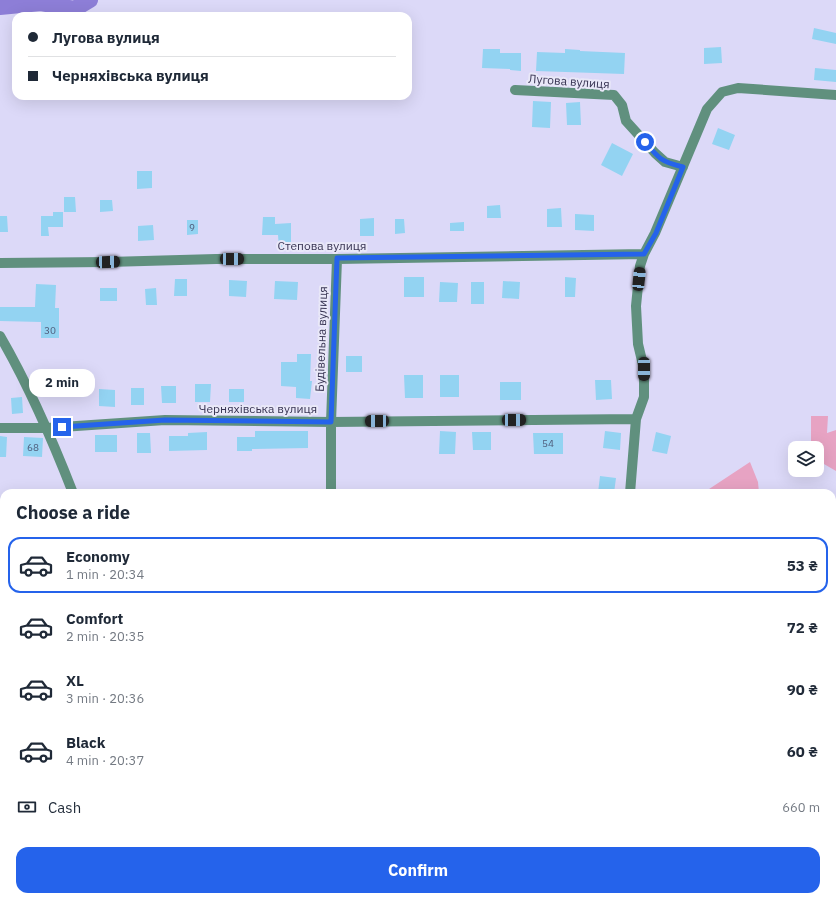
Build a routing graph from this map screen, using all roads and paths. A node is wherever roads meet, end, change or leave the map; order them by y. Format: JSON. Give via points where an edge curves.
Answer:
{"nodes":[{"id":1,"x":515,"y":90,"type":"dead end"},
{"id":2,"x":836,"y":95,"type":"edge"},
{"id":3,"x":683,"y":167,"type":"junction"},
{"id":4,"x":644,"y":254,"type":"junction"},
{"id":5,"x":337,"y":258,"type":"junction"},
{"id":6,"x":5,"y":262,"type":"edge"},
{"id":7,"x":0,"y":268,"type":"edge"},
{"id":8,"x":0,"y":336,"type":"edge"},
{"id":9,"x":636,"y":419,"type":"junction"},
{"id":10,"x":331,"y":422,"type":"junction"},
{"id":11,"x":0,"y":428,"type":"edge"},
{"id":12,"x":47,"y":428,"type":"junction"},
{"id":13,"x":71,"y":489,"type":"edge"},
{"id":14,"x":331,"y":489,"type":"edge"},
{"id":15,"x":630,"y":489,"type":"edge"}],
"edges":[{"from":1,"to":3,"type":"street","name":"Лугова вулиця","via":[[614,95],[622,105],[626,121],[655,153],[666,162]]},
{"from":2,"to":3,"type":"street","via":[[738,88],[722,92],[706,109]]},
{"from":3,"to":4,"type":"street","via":[[656,233]]},
{"from":4,"to":5,"type":"street","name":"Степова вулиця"},
{"from":4,"to":9,"type":"street","via":[[640,266],[636,306],[638,344],[644,369],[644,397]]},
{"from":5,"to":6,"type":"street","name":"Степова вулиця"},
{"from":5,"to":10,"type":"street","name":"Будівельна вулиця"},
{"from":6,"to":7,"type":"street"},
{"from":8,"to":12,"type":"street"},
{"from":9,"to":10,"type":"street","name":"Черняхівська вулиця"},
{"from":9,"to":15,"type":"street"},
{"from":10,"to":12,"type":"street","name":"Черняхівська вулиця","via":[[165,420]]},
{"from":10,"to":14,"type":"street","name":"Будівельна вулиця"},
{"from":11,"to":12,"type":"street","name":"Черняхівська вулиця"},
{"from":12,"to":13,"type":"street"}]}
